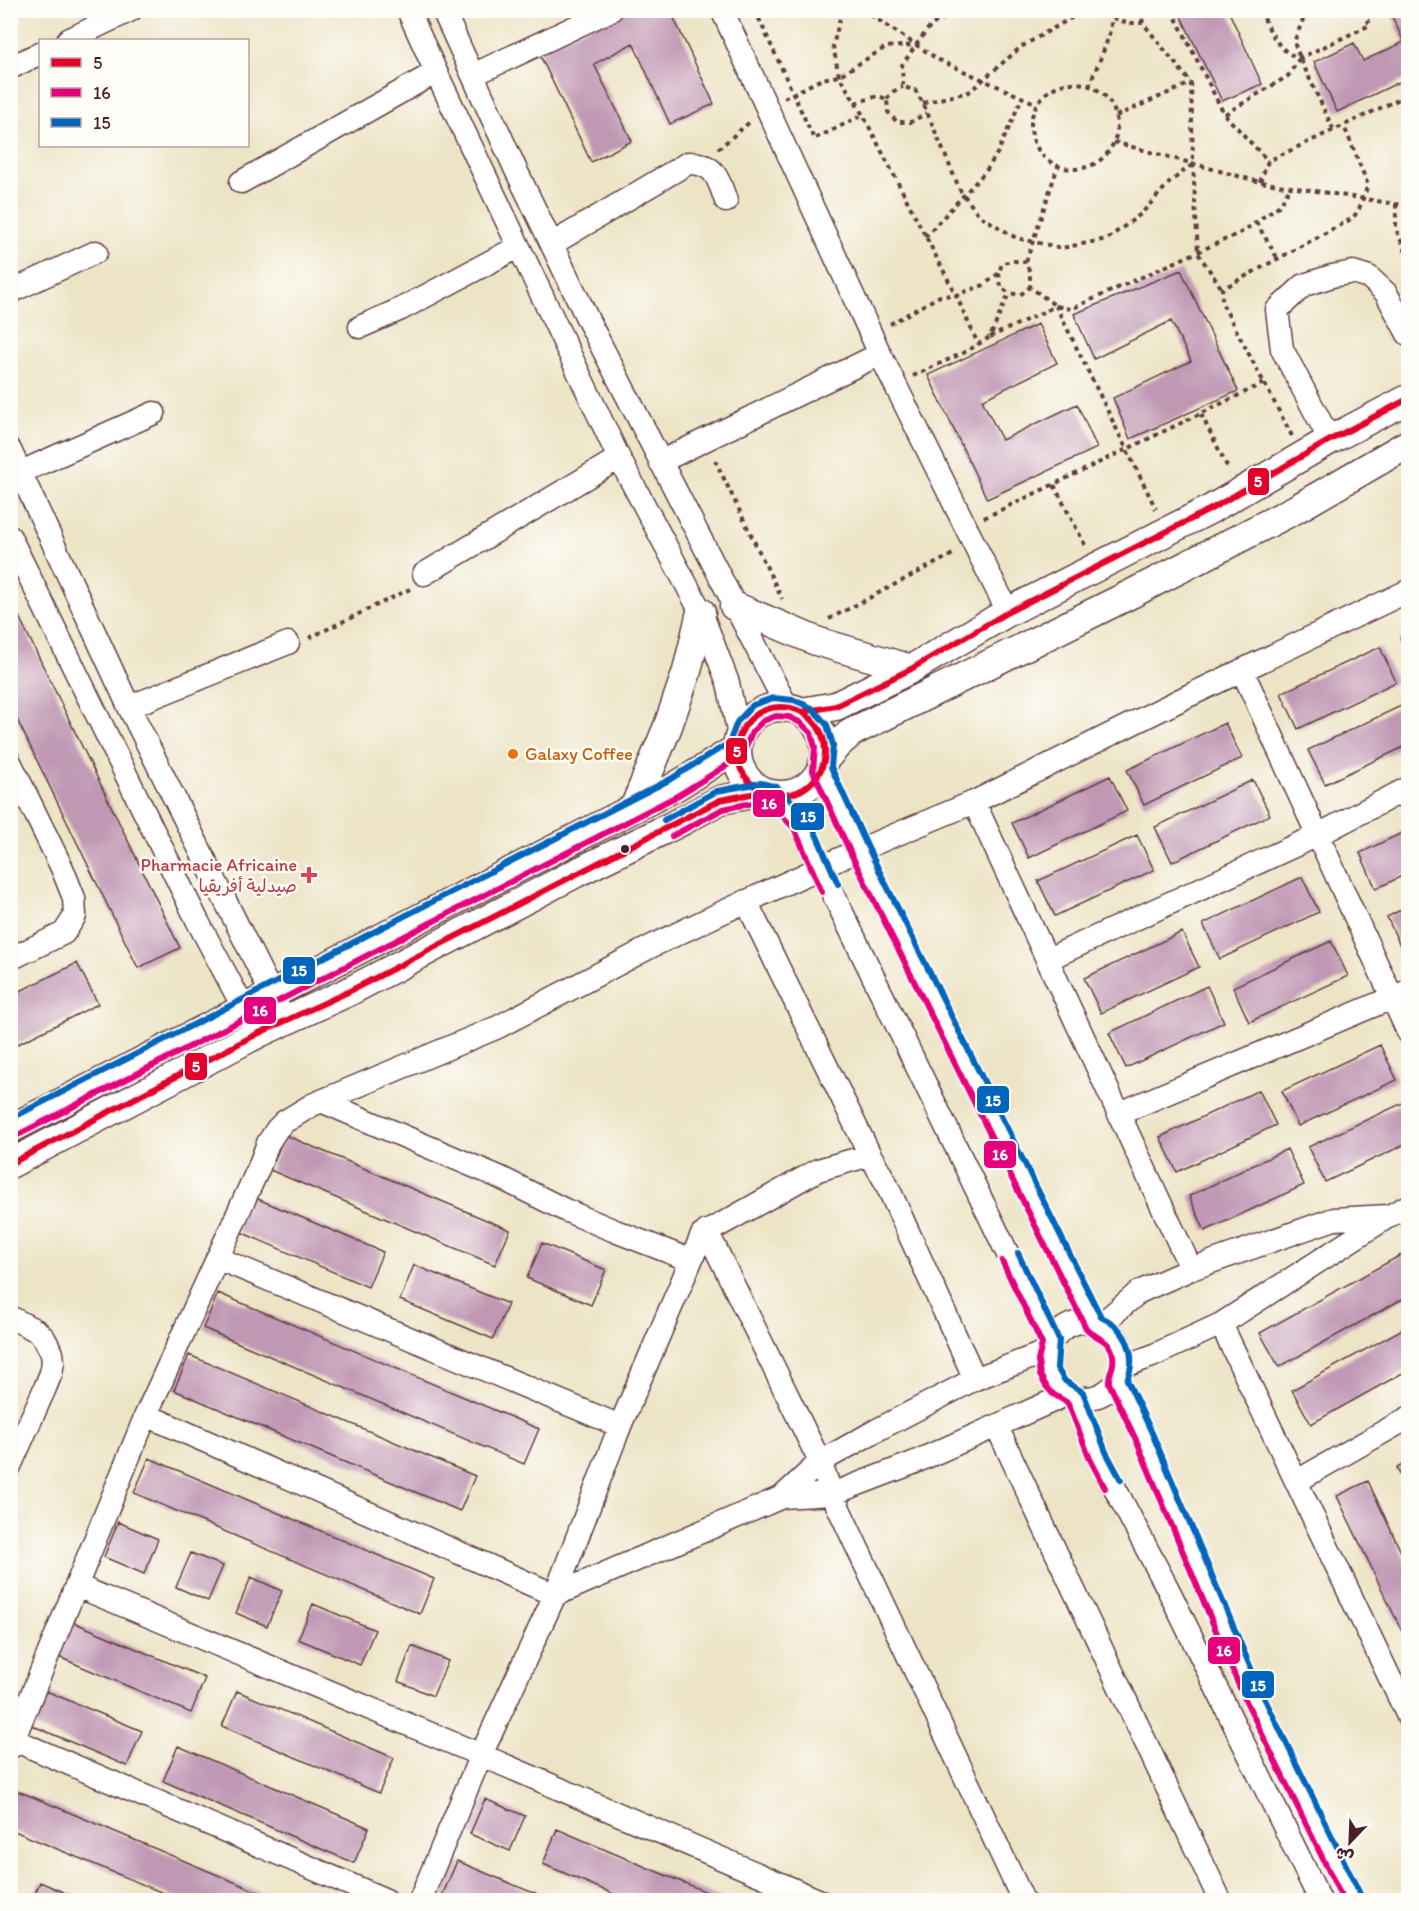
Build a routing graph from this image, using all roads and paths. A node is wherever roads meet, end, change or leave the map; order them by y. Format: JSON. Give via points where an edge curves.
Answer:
{"nodes":[{"id":1,"x":131,"y":10,"type":"edge"},
{"id":2,"x":408,"y":10,"type":"edge"},
{"id":3,"x":443,"y":10,"type":"edge"},
{"id":4,"x":611,"y":10,"type":"edge"},
{"id":5,"x":722,"y":10,"type":"edge"},
{"id":6,"x":755,"y":10,"type":"edge"},
{"id":7,"x":842,"y":10,"type":"edge"},
{"id":8,"x":863,"y":10,"type":"edge"},
{"id":9,"x":948,"y":10,"type":"edge"},
{"id":10,"x":962,"y":10,"type":"edge"},
{"id":11,"x":1085,"y":10,"type":"edge"},
{"id":12,"x":1110,"y":10,"type":"edge"},
{"id":13,"x":1140,"y":10,"type":"edge"},
{"id":14,"x":1172,"y":10,"type":"edge"},
{"id":15,"x":1260,"y":10,"type":"edge"},
{"id":16,"x":1307,"y":10,"type":"edge"},
{"id":17,"x":1363,"y":10,"type":"edge"},
{"id":18,"x":953,"y":14,"type":"junction"},
{"id":19,"x":1113,"y":18,"type":"junction"},
{"id":20,"x":1143,"y":22,"type":"junction"},
{"id":21,"x":70,"y":39,"type":"edge"},
{"id":22,"x":916,"y":45,"type":"junction"},
{"id":23,"x":39,"y":54,"type":"edge"},
{"id":24,"x":1300,"y":58,"type":"junction"},
{"id":25,"x":10,"y":68,"type":"edge"},
{"id":26,"x":436,"y":72,"type":"junction"},
{"id":27,"x":473,"y":75,"type":"junction"},
{"id":28,"x":838,"y":76,"type":"junction"},
{"id":29,"x":984,"y":80,"type":"junction"},
{"id":30,"x":1191,"y":83,"type":"junction"},
{"id":31,"x":1089,"y":86,"type":"junction"},
{"id":32,"x":903,"y":87,"type":"junction"},
{"id":33,"x":795,"y":93,"type":"junction"},
{"id":34,"x":1407,"y":96,"type":"edge"},
{"id":35,"x":1022,"y":98,"type":"junction"},
{"id":36,"x":887,"y":99,"type":"junction"},
{"id":37,"x":855,"y":103,"type":"junction"},
{"id":38,"x":923,"y":103,"type":"junction"},
{"id":39,"x":1037,"y":104,"type":"junction"},
{"id":40,"x":1408,"y":105,"type":"edge"},
{"id":41,"x":767,"y":108,"type":"junction"},
{"id":42,"x":927,"y":113,"type":"junction"},
{"id":43,"x":863,"y":114,"type":"junction"},
{"id":44,"x":1224,"y":114,"type":"junction"},
{"id":45,"x":1116,"y":116,"type":"junction"},
{"id":46,"x":1334,"y":131,"type":"junction"},
{"id":47,"x":1114,"y":142,"type":"junction"},
{"id":48,"x":1268,"y":161,"type":"junction"},
{"id":49,"x":701,"y":163,"type":"junction"},
{"id":50,"x":1193,"y":164,"type":"junction"},
{"id":51,"x":1058,"y":166,"type":"junction"},
{"id":52,"x":241,"y":182,"type":"dead end"},
{"id":53,"x":1260,"y":182,"type":"junction"},
{"id":54,"x":1290,"y":187,"type":"junction"},
{"id":55,"x":964,"y":196,"type":"junction"},
{"id":56,"x":726,"y":201,"type":"dead end"},
{"id":57,"x":1396,"y":204,"type":"junction"},
{"id":58,"x":1408,"y":206,"type":"edge"},
{"id":59,"x":1256,"y":222,"type":"junction"},
{"id":60,"x":925,"y":237,"type":"junction"},
{"id":61,"x":1033,"y":242,"type":"junction"},
{"id":62,"x":552,"y":244,"type":"junction"},
{"id":63,"x":518,"y":247,"type":"junction"},
{"id":64,"x":96,"y":252,"type":"dead end"},
{"id":65,"x":1198,"y":253,"type":"junction"},
{"id":66,"x":1408,"y":257,"type":"edge"},
{"id":67,"x":1278,"y":259,"type":"dead end"},
{"id":68,"x":1026,"y":262,"type":"junction"},
{"id":69,"x":999,"y":273,"type":"junction"},
{"id":70,"x":1030,"y":287,"type":"junction"},
{"id":71,"x":1222,"y":289,"type":"dead end"},
{"id":72,"x":10,"y":292,"type":"edge"},
{"id":73,"x":1009,"y":293,"type":"junction"},
{"id":74,"x":956,"y":296,"type":"junction"},
{"id":75,"x":1056,"y":306,"type":"junction"},
{"id":76,"x":360,"y":327,"type":"dead end"},
{"id":77,"x":1408,"y":334,"type":"edge"},
{"id":78,"x":990,"y":337,"type":"junction"},
{"id":79,"x":876,"y":344,"type":"junction"},
{"id":80,"x":978,"y":344,"type":"junction"},
{"id":81,"x":1264,"y":383,"type":"dead end"},
{"id":82,"x":896,"y":385,"type":"junction"},
{"id":83,"x":1408,"y":399,"type":"edge"},
{"id":84,"x":154,"y":413,"type":"dead end"},
{"id":85,"x":1201,"y":414,"type":"junction"},
{"id":86,"x":705,"y":440,"type":"junction"},
{"id":87,"x":1330,"y":440,"type":"junction"},
{"id":88,"x":1408,"y":444,"type":"edge"},
{"id":89,"x":10,"y":450,"type":"edge"},
{"id":90,"x":1127,"y":450,"type":"junction"},
{"id":91,"x":619,"y":458,"type":"junction"},
{"id":92,"x":660,"y":462,"type":"junction"},
{"id":93,"x":21,"y":472,"type":"junction"},
{"id":94,"x":1053,"y":485,"type":"junction"},
{"id":95,"x":1240,"y":492,"type":"junction"},
{"id":96,"x":1167,"y":531,"type":"junction"},
{"id":97,"x":970,"y":534,"type":"junction"},
{"id":98,"x":10,"y":537,"type":"edge"},
{"id":99,"x":1096,"y":567,"type":"junction"},
{"id":100,"x":424,"y":574,"type":"joint"},
{"id":101,"x":1408,"y":591,"type":"edge"},
{"id":102,"x":734,"y":606,"type":"junction"},
{"id":103,"x":701,"y":612,"type":"junction"},
{"id":104,"x":1008,"y":612,"type":"junction"},
{"id":105,"x":800,"y":635,"type":"junction"},
{"id":106,"x":288,"y":643,"type":"joint"},
{"id":107,"x":911,"y":669,"type":"junction"},
{"id":108,"x":1242,"y":670,"type":"junction"},
{"id":109,"x":129,"y":706,"type":"junction"},
{"id":110,"x":794,"y":709,"type":"junction"},
{"id":111,"x":738,"y":742,"type":"junction"},
{"id":112,"x":10,"y":762,"type":"edge"},
{"id":113,"x":824,"y":764,"type":"junction"},
{"id":114,"x":1408,"y":788,"type":"edge"},
{"id":115,"x":768,"y":793,"type":"junction"},
{"id":116,"x":974,"y":802,"type":"junction"},
{"id":117,"x":635,"y":807,"type":"junction"},
{"id":118,"x":1318,"y":835,"type":"junction"},
{"id":119,"x":859,"y":850,"type":"junction"},
{"id":120,"x":820,"y":867,"type":"junction"},
{"id":121,"x":746,"y":901,"type":"junction"},
{"id":122,"x":10,"y":959,"type":"edge"},
{"id":123,"x":1047,"y":959,"type":"junction"},
{"id":124,"x":272,"y":994,"type":"junction"},
{"id":125,"x":1400,"y":995,"type":"edge"},
{"id":126,"x":243,"y":1008,"type":"junction"},
{"id":127,"x":285,"y":1020,"type":"junction"},
{"id":128,"x":1408,"y":1032,"type":"edge"},
{"id":129,"x":257,"y":1034,"type":"junction"},
{"id":130,"x":321,"y":1101,"type":"junction"},
{"id":131,"x":1120,"y":1113,"type":"junction"},
{"id":132,"x":10,"y":1129,"type":"edge"},
{"id":133,"x":870,"y":1155,"type":"junction"},
{"id":134,"x":10,"y":1164,"type":"edge"},
{"id":135,"x":1399,"y":1211,"type":"edge"},
{"id":136,"x":707,"y":1231,"type":"junction"},
{"id":137,"x":217,"y":1258,"type":"junction"},
{"id":138,"x":690,"y":1260,"type":"junction"},
{"id":139,"x":1191,"y":1269,"type":"junction"},
{"id":140,"x":10,"y":1317,"type":"edge"},
{"id":141,"x":1221,"y":1324,"type":"junction"},
{"id":142,"x":1096,"y":1325,"type":"junction"},
{"id":143,"x":1050,"y":1347,"type":"junction"},
{"id":144,"x":1120,"y":1373,"type":"junction"},
{"id":145,"x":975,"y":1379,"type":"junction"},
{"id":146,"x":1071,"y":1396,"type":"junction"},
{"id":147,"x":146,"y":1415,"type":"junction"},
{"id":148,"x":1408,"y":1418,"type":"edge"},
{"id":149,"x":620,"y":1426,"type":"junction"},
{"id":150,"x":997,"y":1427,"type":"junction"},
{"id":151,"x":820,"y":1462,"type":"junction"},
{"id":152,"x":10,"y":1466,"type":"edge"},
{"id":153,"x":1297,"y":1480,"type":"junction"},
{"id":154,"x":832,"y":1494,"type":"junction"},
{"id":155,"x":782,"y":1497,"type":"junction"},
{"id":156,"x":77,"y":1586,"type":"junction"},
{"id":157,"x":555,"y":1595,"type":"junction"},
{"id":158,"x":1408,"y":1716,"type":"edge"},
{"id":159,"x":12,"y":1744,"type":"edge"},
{"id":160,"x":481,"y":1755,"type":"junction"},
{"id":161,"x":386,"y":1900,"type":"edge"},
{"id":162,"x":420,"y":1900,"type":"edge"},
{"id":163,"x":818,"y":1900,"type":"edge"},
{"id":164,"x":1023,"y":1900,"type":"edge"},
{"id":165,"x":1220,"y":1900,"type":"edge"},
{"id":166,"x":1320,"y":1900,"type":"edge"},
{"id":167,"x":1353,"y":1900,"type":"edge"}],
"edges":[{"from":1,"to":21,"type":"street"},
{"from":2,"to":26,"type":"street"},
{"from":3,"to":27,"type":"street"},
{"from":4,"to":27,"type":"street"},
{"from":5,"to":41,"type":"street"},
{"from":6,"to":33,"type":"path"},
{"from":7,"to":28,"type":"path","via":[[833,46]]},
{"from":8,"to":22,"type":"path"},
{"from":9,"to":18,"type":"path"},
{"from":10,"to":18,"type":"path"},
{"from":11,"to":29,"type":"path","via":[[1021,47]]},
{"from":12,"to":19,"type":"path"},
{"from":13,"to":20,"type":"path"},
{"from":14,"to":44,"type":"path"},
{"from":15,"to":24,"type":"path","via":[[1275,41],[1291,56]]},
{"from":16,"to":24,"type":"path","via":[[1294,42]]},
{"from":17,"to":24,"type":"path","via":[[1370,25]]},
{"from":18,"to":22,"type":"path","via":[[932,25]]},
{"from":19,"to":20,"type":"path"},
{"from":19,"to":31,"type":"path"},
{"from":20,"to":30,"type":"path"},
{"from":22,"to":28,"type":"path","via":[[886,47]]},
{"from":22,"to":29,"type":"path"},
{"from":22,"to":32,"type":"path","via":[[902,65]]},
{"from":23,"to":25,"type":"street"},
{"from":24,"to":44,"type":"path","via":[[1288,76]]},
{"from":24,"to":46,"type":"path"},
{"from":26,"to":52,"type":"street"},
{"from":26,"to":63,"type":"street"},
{"from":27,"to":62,"type":"street"},
{"from":28,"to":33,"type":"path","via":[[822,79]]},
{"from":28,"to":37,"type":"path"},
{"from":29,"to":35,"type":"path"},
{"from":29,"to":38,"type":"path","via":[[969,92]]},
{"from":30,"to":45,"type":"path"},
{"from":30,"to":50,"type":"path"},
{"from":31,"to":39,"type":"path","via":[[1063,84],[1050,90]]},
{"from":31,"to":45,"type":"path","via":[[1110,103]]},
{"from":32,"to":36,"type":"path"},
{"from":32,"to":38,"type":"path","via":[[915,90]]},
{"from":33,"to":41,"type":"path"},
{"from":33,"to":43,"type":"path","via":[[814,139]]},
{"from":34,"to":40,"type":"path"},
{"from":34,"to":46,"type":"path"},
{"from":35,"to":39,"type":"path"},
{"from":35,"to":55,"type":"path","via":[[998,152]]},
{"from":36,"to":37,"type":"path","via":[[878,96]]},
{"from":36,"to":42,"type":"path","via":[[888,112],[897,122],[911,122]]},
{"from":37,"to":43,"type":"path"},
{"from":38,"to":42,"type":"path"},
{"from":39,"to":51,"type":"path","via":[[1030,123],[1032,137],[1046,160]]},
{"from":41,"to":49,"type":"path"},
{"from":41,"to":79,"type":"street"},
{"from":42,"to":55,"type":"path"},
{"from":43,"to":60,"type":"path"},
{"from":44,"to":48,"type":"path"},
{"from":45,"to":47,"type":"path"},
{"from":46,"to":48,"type":"path"},
{"from":47,"to":50,"type":"path"},
{"from":47,"to":51,"type":"path","via":[[1097,163],[1071,170]]},
{"from":48,"to":53,"type":"path"},
{"from":49,"to":56,"type":"street","via":[[717,175]]},
{"from":49,"to":62,"type":"street","via":[[688,163]]},
{"from":50,"to":53,"type":"path"},
{"from":50,"to":61,"type":"path","via":[[1141,214],[1107,239],[1062,248]]},
{"from":50,"to":65,"type":"path"},
{"from":51,"to":61,"type":"path"},
{"from":53,"to":54,"type":"path"},
{"from":54,"to":57,"type":"path"},
{"from":54,"to":59,"type":"path","via":[[1280,205]]},
{"from":55,"to":60,"type":"path"},
{"from":55,"to":61,"type":"path","via":[[979,215],[1016,238]]},
{"from":57,"to":58,"type":"path"},
{"from":57,"to":66,"type":"path","via":[[1396,229]]},
{"from":59,"to":65,"type":"path"},
{"from":59,"to":67,"type":"path"},
{"from":60,"to":74,"type":"path"},
{"from":61,"to":68,"type":"path"},
{"from":62,"to":92,"type":"street"},
{"from":63,"to":76,"type":"street"},
{"from":63,"to":91,"type":"street"},
{"from":64,"to":72,"type":"street"},
{"from":65,"to":71,"type":"path"},
{"from":65,"to":75,"type":"path","via":[[1071,309]]},
{"from":68,"to":69,"type":"path","via":[[1002,263]]},
{"from":68,"to":70,"type":"path"},
{"from":69,"to":73,"type":"path","via":[[1001,287]]},
{"from":69,"to":74,"type":"path","via":[[984,285]]},
{"from":70,"to":73,"type":"path","via":[[1020,294]]},
{"from":70,"to":75,"type":"path"},
{"from":73,"to":78,"type":"path"},
{"from":74,"to":79,"type":"path","via":[[940,296]]},
{"from":74,"to":80,"type":"path"},
{"from":75,"to":78,"type":"path"},
{"from":75,"to":90,"type":"path"},
{"from":77,"to":87,"type":"street","via":[[1386,293],[1369,277],[1353,272],[1304,285],[1277,310],[1282,349]]},
{"from":78,"to":80,"type":"path"},
{"from":79,"to":82,"type":"street"},
{"from":79,"to":86,"type":"street"},
{"from":80,"to":82,"type":"path"},
{"from":81,"to":85,"type":"path"},
{"from":82,"to":97,"type":"street"},
{"from":83,"to":87,"type":"main road"},
{"from":84,"to":93,"type":"street"},
{"from":85,"to":90,"type":"path"},
{"from":85,"to":95,"type":"path"},
{"from":86,"to":92,"type":"street"},
{"from":86,"to":105,"type":"path"},
{"from":87,"to":95,"type":"main road"},
{"from":88,"to":113,"type":"main road","via":[[1153,583],[852,732]]},
{"from":89,"to":93,"type":"street"},
{"from":90,"to":94,"type":"path"},
{"from":90,"to":96,"type":"path"},
{"from":91,"to":100,"type":"street"},
{"from":91,"to":103,"type":"street"},
{"from":92,"to":102,"type":"street"},
{"from":93,"to":109,"type":"street"},
{"from":94,"to":97,"type":"path"},
{"from":94,"to":99,"type":"path"},
{"from":95,"to":96,"type":"main road"},
{"from":96,"to":99,"type":"main road"},
{"from":97,"to":104,"type":"street"},
{"from":97,"to":105,"type":"path"},
{"from":98,"to":126,"type":"street"},
{"from":99,"to":104,"type":"main road"},
{"from":100,"to":106,"type":"path","via":[[409,590],[303,640]]},
{"from":101,"to":108,"type":"street"},
{"from":102,"to":105,"type":"main road"},
{"from":102,"to":110,"type":"street"},
{"from":103,"to":111,"type":"street","via":[[728,683]]},
{"from":103,"to":117,"type":"main road","via":[[687,671]]},
{"from":104,"to":107,"type":"main road"},
{"from":105,"to":107,"type":"main road"},
{"from":106,"to":109,"type":"street"},
{"from":107,"to":110,"type":"main road","via":[[836,706]]},
{"from":108,"to":116,"type":"street"},
{"from":108,"to":118,"type":"street"},
{"from":109,"to":124,"type":"street"},
{"from":110,"to":111,"type":"main road","via":[[772,707],[759,712],[747,722]]},
{"from":110,"to":113,"type":"main road","via":[[813,720],[821,732]]},
{"from":111,"to":115,"type":"main road","via":[[738,762],[743,774],[751,784]]},
{"from":111,"to":117,"type":"main road","via":[[674,788]]},
{"from":112,"to":122,"type":"street","via":[[62,868],[74,898],[75,916],[64,933]]},
{"from":113,"to":115,"type":"main road","via":[[803,790],[789,795]]},
{"from":113,"to":119,"type":"street"},
{"from":114,"to":118,"type":"street"},
{"from":115,"to":120,"type":"street","via":[[802,823]]},
{"from":115,"to":127,"type":"main road","via":[[720,800],[348,992]]},
{"from":116,"to":119,"type":"street"},
{"from":116,"to":123,"type":"street"},
{"from":117,"to":124,"type":"main road"},
{"from":118,"to":123,"type":"street"},
{"from":118,"to":125,"type":"street"},
{"from":119,"to":120,"type":"street"},
{"from":119,"to":142,"type":"street"},
{"from":120,"to":121,"type":"street"},
{"from":120,"to":143,"type":"street"},
{"from":121,"to":130,"type":"street","via":[[498,1026]]},
{"from":121,"to":133,"type":"street"},
{"from":123,"to":131,"type":"street"},
{"from":124,"to":126,"type":"main road"},
{"from":124,"to":127,"type":"street"},
{"from":125,"to":128,"type":"street"},
{"from":125,"to":131,"type":"street"},
{"from":126,"to":129,"type":"street"},
{"from":126,"to":132,"type":"main road"},
{"from":127,"to":129,"type":"main road"},
{"from":129,"to":134,"type":"main road"},
{"from":130,"to":137,"type":"street","via":[[277,1129]]},
{"from":130,"to":138,"type":"street","via":[[615,1232]]},
{"from":131,"to":139,"type":"street"},
{"from":133,"to":136,"type":"street","via":[[818,1170]]},
{"from":133,"to":145,"type":"street"},
{"from":135,"to":139,"type":"street","via":[[1334,1219]]},
{"from":135,"to":141,"type":"street"},
{"from":136,"to":138,"type":"street"},
{"from":136,"to":151,"type":"street"},
{"from":137,"to":147,"type":"street"},
{"from":137,"to":149,"type":"street"},
{"from":138,"to":149,"type":"street"},
{"from":139,"to":142,"type":"street","via":[[1139,1292]]},
{"from":140,"to":152,"type":"street","via":[[44,1338],[53,1362]]},
{"from":141,"to":144,"type":"street"},
{"from":141,"to":153,"type":"street"},
{"from":142,"to":143,"type":"street","via":[[1070,1326],[1062,1330]]},
{"from":142,"to":144,"type":"street","via":[[1116,1339],[1122,1352]]},
{"from":143,"to":145,"type":"street"},
{"from":143,"to":146,"type":"street","via":[[1048,1371],[1059,1388]]},
{"from":144,"to":146,"type":"street","via":[[1109,1390],[1099,1396]]},
{"from":144,"to":167,"type":"street","via":[[1250,1689]]},
{"from":145,"to":151,"type":"street"},
{"from":146,"to":150,"type":"street"},
{"from":146,"to":166,"type":"street"},
{"from":147,"to":156,"type":"street"},
{"from":147,"to":157,"type":"street"},
{"from":148,"to":153,"type":"street"},
{"from":149,"to":157,"type":"street"},
{"from":150,"to":154,"type":"street"},
{"from":150,"to":165,"type":"street"},
{"from":151,"to":154,"type":"street"},
{"from":151,"to":155,"type":"street"},
{"from":153,"to":158,"type":"street"},
{"from":154,"to":155,"type":"street"},
{"from":154,"to":164,"type":"street"},
{"from":155,"to":157,"type":"street"},
{"from":156,"to":159,"type":"street"},
{"from":156,"to":160,"type":"street"},
{"from":157,"to":160,"type":"street"},
{"from":159,"to":161,"type":"street"},
{"from":160,"to":162,"type":"street"},
{"from":160,"to":163,"type":"street"}]}
